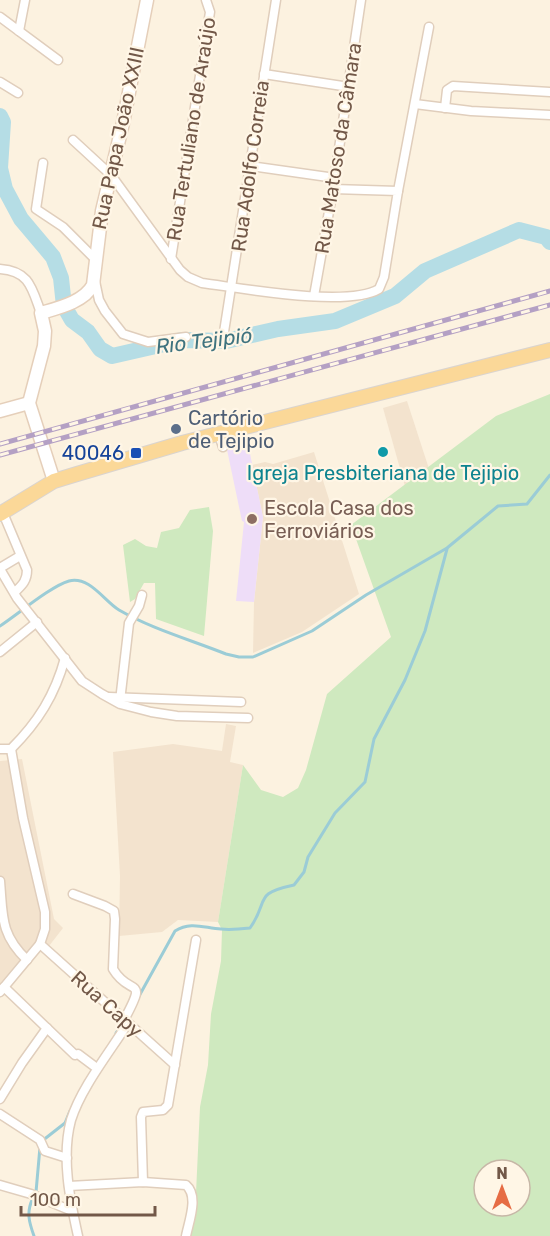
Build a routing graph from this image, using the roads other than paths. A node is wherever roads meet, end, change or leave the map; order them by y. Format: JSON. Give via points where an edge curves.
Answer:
{"nodes":[{"id":1,"x":25,"y":0,"type":"edge"},
{"id":2,"x":147,"y":0,"type":"edge"},
{"id":3,"x":206,"y":0,"type":"edge"},
{"id":4,"x":276,"y":0,"type":"edge"},
{"id":5,"x":361,"y":0,"type":"edge"},
{"id":6,"x":0,"y":17,"type":"edge"},
{"id":7,"x":429,"y":27,"type":"dead end"},
{"id":8,"x":19,"y":31,"type":"junction"},
{"id":9,"x":58,"y":60,"type":"dead end"},
{"id":10,"x":264,"y":74,"type":"junction"},
{"id":11,"x":0,"y":82,"type":"edge"},
{"id":12,"x":349,"y":87,"type":"junction"},
{"id":13,"x":550,"y":92,"type":"edge"},
{"id":14,"x":18,"y":93,"type":"dead end"},
{"id":15,"x":415,"y":104,"type":"junction"},
{"id":16,"x":445,"y":108,"type":"junction"},
{"id":17,"x":550,"y":115,"type":"edge"},
{"id":18,"x":73,"y":140,"type":"dead end"},
{"id":19,"x":43,"y":163,"type":"dead end"},
{"id":20,"x":250,"y":166,"type":"junction"},
{"id":21,"x":111,"y":175,"type":"junction"},
{"id":22,"x":335,"y":178,"type":"junction"},
{"id":23,"x":333,"y":189,"type":"junction"},
{"id":24,"x":398,"y":191,"type":"junction"},
{"id":25,"x":171,"y":259,"type":"junction"},
{"id":26,"x":96,"y":260,"type":"junction"},
{"id":27,"x":0,"y":269,"type":"edge"},
{"id":28,"x":94,"y":277,"type":"junction"},
{"id":29,"x":232,"y":286,"type":"junction"},
{"id":30,"x":314,"y":296,"type":"junction"},
{"id":31,"x":41,"y":313,"type":"junction"},
{"id":32,"x":224,"y":332,"type":"dead end"},
{"id":33,"x":186,"y":337,"type":"dead end"},
{"id":34,"x":550,"y":351,"type":"edge"},
{"id":35,"x":29,"y":403,"type":"junction"},
{"id":36,"x":3,"y":410,"type":"edge"},
{"id":37,"x":54,"y":481,"type":"junction"},
{"id":38,"x":1,"y":514,"type":"edge"},
{"id":39,"x":20,"y":556,"type":"junction"},
{"id":40,"x":0,"y":569,"type":"edge"},
{"id":41,"x":16,"y":595,"type":"junction"},
{"id":42,"x":142,"y":595,"type":"dead end"},
{"id":43,"x":37,"y":622,"type":"junction"},
{"id":44,"x":0,"y":652,"type":"edge"},
{"id":45,"x":65,"y":658,"type":"junction"},
{"id":46,"x":120,"y":700,"type":"junction"},
{"id":47,"x":241,"y":702,"type":"dead end"},
{"id":48,"x":248,"y":718,"type":"dead end"},
{"id":49,"x":0,"y":749,"type":"edge"},
{"id":50,"x":11,"y":749,"type":"junction"},
{"id":51,"x":0,"y":881,"type":"edge"},
{"id":52,"x":73,"y":894,"type":"dead end"},
{"id":53,"x":8,"y":936,"type":"junction"},
{"id":54,"x":196,"y":940,"type":"dead end"},
{"id":55,"x":0,"y":943,"type":"edge"},
{"id":56,"x":40,"y":944,"type":"junction"},
{"id":57,"x":27,"y":960,"type":"junction"},
{"id":58,"x":2,"y":990,"type":"edge"},
{"id":59,"x":126,"y":1022,"type":"junction"},
{"id":60,"x":48,"y":1028,"type":"junction"},
{"id":61,"x":175,"y":1065,"type":"junction"},
{"id":62,"x":94,"y":1066,"type":"dead end"},
{"id":63,"x":0,"y":1099,"type":"edge"},
{"id":64,"x":0,"y":1114,"type":"edge"},
{"id":65,"x":67,"y":1158,"type":"junction"},
{"id":66,"x":143,"y":1182,"type":"junction"},
{"id":67,"x":0,"y":1185,"type":"edge"},
{"id":68,"x":69,"y":1186,"type":"junction"},
{"id":69,"x":72,"y":1211,"type":"junction"},
{"id":70,"x":78,"y":1236,"type":"edge"},
{"id":71,"x":186,"y":1236,"type":"edge"}],
"edges":[{"from":1,"to":8,"type":"street"},
{"from":2,"to":21,"type":"street","name":"Rua Papa João XXIII"},
{"from":3,"to":25,"type":"street","name":"Rua Tertuliano de Araújo","via":[[210,12]]},
{"from":4,"to":10,"type":"street","name":"Rua Adolfo Correia"},
{"from":5,"to":12,"type":"street","name":"Rua Matoso da Câmara"},
{"from":6,"to":8,"type":"street"},
{"from":7,"to":15,"type":"street"},
{"from":8,"to":9,"type":"street"},
{"from":10,"to":12,"type":"street"},
{"from":10,"to":20,"type":"street","name":"Rua Adolfo Correia"},
{"from":11,"to":14,"type":"street"},
{"from":12,"to":22,"type":"street","name":"Rua Matoso da Câmara"},
{"from":13,"to":16,"type":"street","via":[[453,86],[447,90]]},
{"from":15,"to":16,"type":"street"},
{"from":15,"to":24,"type":"street"},
{"from":16,"to":17,"type":"street"},
{"from":18,"to":21,"type":"street"},
{"from":19,"to":26,"type":"street","via":[[36,209],[63,227]]},
{"from":20,"to":22,"type":"street"},
{"from":20,"to":29,"type":"street","name":"Rua Adolfo Correia"},
{"from":21,"to":25,"type":"street"},
{"from":21,"to":26,"type":"street","name":"Rua Papa João XXIII"},
{"from":22,"to":23,"type":"street","name":"Rua Matoso da Câmara"},
{"from":23,"to":24,"type":"street"},
{"from":23,"to":30,"type":"street","name":"Rua Matoso da Câmara"},
{"from":24,"to":30,"type":"street","via":[[379,289],[344,297]]},
{"from":25,"to":29,"type":"street","via":[[193,280]]},
{"from":26,"to":28,"type":"street","name":"Rua Papa João XXIII"},
{"from":27,"to":31,"type":"street","via":[[23,276]]},
{"from":28,"to":31,"type":"street","name":"Rua Papa João XXIII","via":[[87,294]]},
{"from":28,"to":33,"type":"street","name":"Rua Papa João XXIII","via":[[99,300],[123,334],[148,342]]},
{"from":29,"to":30,"type":"street"},
{"from":29,"to":32,"type":"street","name":"Rua Adolfo Correia"},
{"from":31,"to":35,"type":"street","via":[[45,331]]},
{"from":34,"to":37,"type":"main road","via":[[221,441]]},
{"from":35,"to":36,"type":"street"},
{"from":35,"to":37,"type":"street"},
{"from":37,"to":38,"type":"main road"},
{"from":38,"to":39,"type":"street"},
{"from":39,"to":40,"type":"street"},
{"from":39,"to":41,"type":"street","via":[[27,577]]},
{"from":40,"to":41,"type":"street"},
{"from":41,"to":43,"type":"street"},
{"from":42,"to":46,"type":"street","via":[[130,618]]},
{"from":43,"to":44,"type":"street"},
{"from":43,"to":45,"type":"street"},
{"from":45,"to":46,"type":"street","via":[[82,681]]},
{"from":45,"to":50,"type":"street","via":[[47,705]]},
{"from":46,"to":47,"type":"street"},
{"from":46,"to":48,"type":"street","via":[[151,712],[177,716]]},
{"from":49,"to":50,"type":"street"},
{"from":50,"to":56,"type":"street","via":[[45,912]]},
{"from":51,"to":53,"type":"street"},
{"from":52,"to":59,"type":"street","via":[[115,914],[112,969],[137,991]]},
{"from":53,"to":55,"type":"street"},
{"from":53,"to":57,"type":"street"},
{"from":54,"to":61,"type":"street"},
{"from":56,"to":57,"type":"street"},
{"from":56,"to":59,"type":"street","name":"Rua Capy"},
{"from":57,"to":58,"type":"street"},
{"from":58,"to":60,"type":"street"},
{"from":59,"to":61,"type":"street","name":"Rua Capy"},
{"from":59,"to":65,"type":"street","via":[[77,1105]]},
{"from":60,"to":62,"type":"street","via":[[75,1055]]},
{"from":60,"to":63,"type":"street"},
{"from":61,"to":66,"type":"street","via":[[166,1107],[142,1114]]},
{"from":64,"to":65,"type":"street","via":[[40,1140],[45,1151]]},
{"from":65,"to":68,"type":"street"},
{"from":66,"to":68,"type":"street"},
{"from":66,"to":71,"type":"street","via":[[178,1183],[190,1188],[193,1201]]},
{"from":67,"to":69,"type":"street"},
{"from":68,"to":69,"type":"street"},
{"from":69,"to":70,"type":"street"}]}
